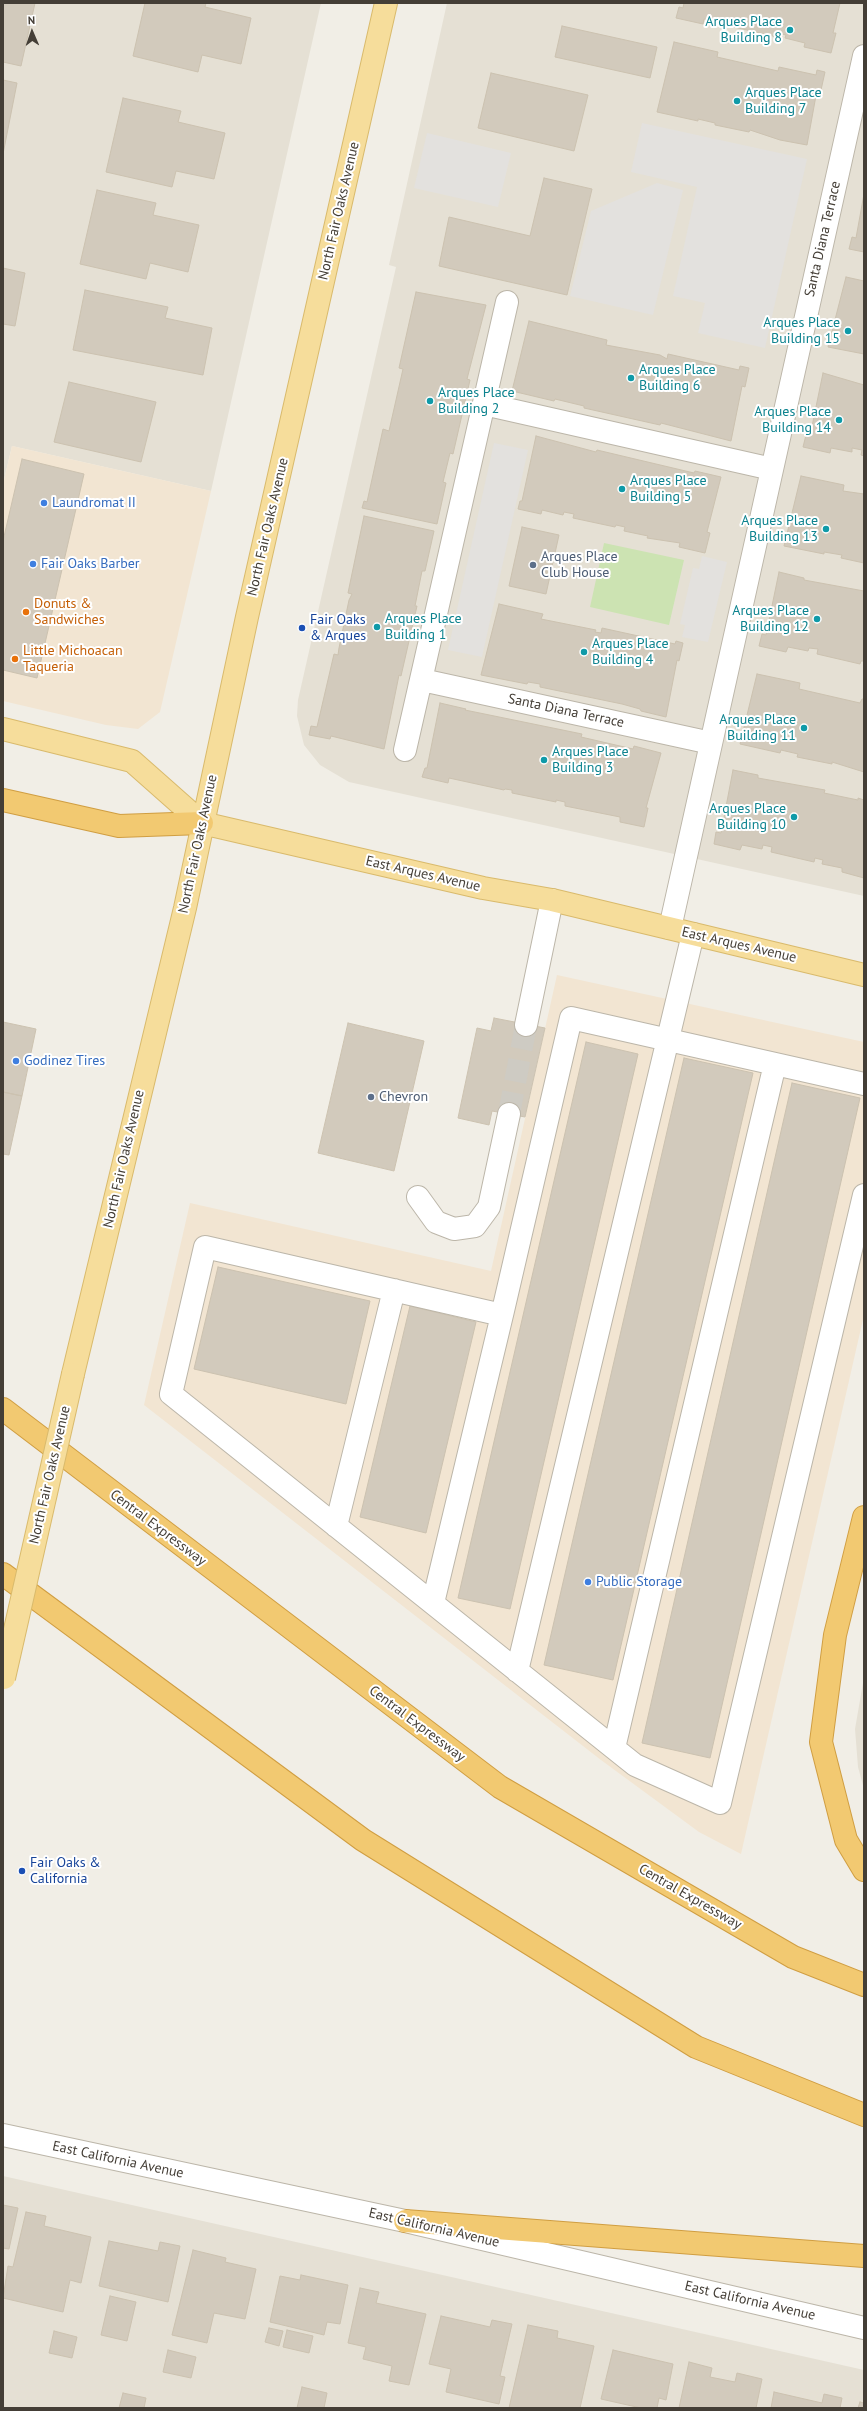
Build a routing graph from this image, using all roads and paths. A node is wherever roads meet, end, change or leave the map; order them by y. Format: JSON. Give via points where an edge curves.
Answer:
{"nodes":[{"id":1,"x":386,"y":3,"type":"edge"},
{"id":2,"x":864,"y":56,"type":"edge"},
{"id":3,"x":507,"y":302,"type":"dead end"},
{"id":4,"x":484,"y":404,"type":"junction"},
{"id":5,"x":772,"y":469,"type":"junction"},
{"id":6,"x":422,"y":680,"type":"junction"},
{"id":7,"x":3,"y":729,"type":"edge"},
{"id":8,"x":711,"y":744,"type":"junction"},
{"id":9,"x":405,"y":750,"type":"dead end"},
{"id":10,"x":3,"y":800,"type":"edge"},
{"id":11,"x":202,"y":823,"type":"junction"},
{"id":12,"x":552,"y":900,"type":"junction"},
{"id":13,"x":670,"y":928,"type":"junction"},
{"id":14,"x":693,"y":934,"type":"junction"},
{"id":15,"x":864,"y":975,"type":"edge"},
{"id":16,"x":526,"y":1025,"type":"tunnel mouth"},
{"id":17,"x":668,"y":1040,"type":"junction"},
{"id":18,"x":774,"y":1064,"type":"junction"},
{"id":19,"x":864,"y":1084,"type":"edge"},
{"id":20,"x":509,"y":1114,"type":"tunnel mouth"},
{"id":21,"x":864,"y":1195,"type":"edge"},
{"id":22,"x":418,"y":1196,"type":"dead end"},
{"id":23,"x":394,"y":1290,"type":"junction"},
{"id":24,"x":502,"y":1314,"type":"junction"},
{"id":25,"x":3,"y":1409,"type":"edge"},
{"id":26,"x":864,"y":1517,"type":"edge"},
{"id":27,"x":336,"y":1526,"type":"junction"},
{"id":28,"x":3,"y":1574,"type":"edge"},
{"id":29,"x":433,"y":1604,"type":"junction"},
{"id":30,"x":517,"y":1671,"type":"junction"},
{"id":31,"x":4,"y":1680,"type":"edge"},
{"id":32,"x":614,"y":1748,"type":"junction"},
{"id":33,"x":864,"y":1870,"type":"edge"},
{"id":34,"x":864,"y":1985,"type":"edge"},
{"id":35,"x":864,"y":2115,"type":"edge"},
{"id":36,"x":3,"y":2135,"type":"edge"},
{"id":37,"x":405,"y":2221,"type":"junction"},
{"id":38,"x":864,"y":2256,"type":"edge"},
{"id":39,"x":864,"y":2328,"type":"edge"}],
"edges":[{"from":1,"to":11,"type":"main road","name":"North Fair Oaks Avenue"},
{"from":2,"to":5,"type":"street","name":"Santa Diana Terrace"},
{"from":3,"to":4,"type":"street"},
{"from":4,"to":5,"type":"street"},
{"from":4,"to":6,"type":"street"},
{"from":5,"to":8,"type":"street","name":"Santa Diana Terrace"},
{"from":6,"to":8,"type":"street","name":"Santa Diana Terrace"},
{"from":6,"to":9,"type":"street"},
{"from":7,"to":11,"type":"main road","name":"East Arques Avenue","via":[[132,761]]},
{"from":8,"to":13,"type":"street","name":"Santa Diana Terrace"},
{"from":10,"to":11,"type":"highway","via":[[119,826]]},
{"from":11,"to":12,"type":"main road","name":"East Arques Avenue","via":[[483,888]]},
{"from":11,"to":31,"type":"main road","name":"North Fair Oaks Avenue","bridge":true,"via":[[185,908],[73,1374]]},
{"from":12,"to":13,"type":"main road","name":"East Arques Avenue"},
{"from":12,"to":16,"type":"street"},
{"from":13,"to":14,"type":"main road","name":"East Arques Avenue"},
{"from":14,"to":15,"type":"main road","name":"East Arques Avenue"},
{"from":14,"to":17,"type":"street"},
{"from":17,"to":18,"type":"street"},
{"from":17,"to":24,"type":"street","via":[[571,1018]]},
{"from":17,"to":30,"type":"street"},
{"from":18,"to":19,"type":"street"},
{"from":18,"to":32,"type":"street"},
{"from":20,"to":22,"type":"street","via":[[488,1207],[475,1226],[454,1229],[436,1222]]},
{"from":21,"to":32,"type":"street","via":[[720,1803],[635,1765]]},
{"from":23,"to":24,"type":"street"},
{"from":23,"to":27,"type":"street"},
{"from":23,"to":27,"type":"street","via":[[205,1247],[171,1394]]},
{"from":24,"to":29,"type":"street"},
{"from":25,"to":34,"type":"highway","name":"Central Expressway","via":[[500,1786],[793,1957]]},
{"from":26,"to":33,"type":"highway","via":[[835,1635],[821,1742],[846,1840]]},
{"from":27,"to":29,"type":"street"},
{"from":28,"to":35,"type":"highway","via":[[363,1840],[696,2047]]},
{"from":29,"to":30,"type":"street"},
{"from":30,"to":32,"type":"street"},
{"from":36,"to":37,"type":"street","name":"East California Avenue"},
{"from":37,"to":38,"type":"highway"},
{"from":37,"to":39,"type":"street","name":"East California Avenue"}]}
